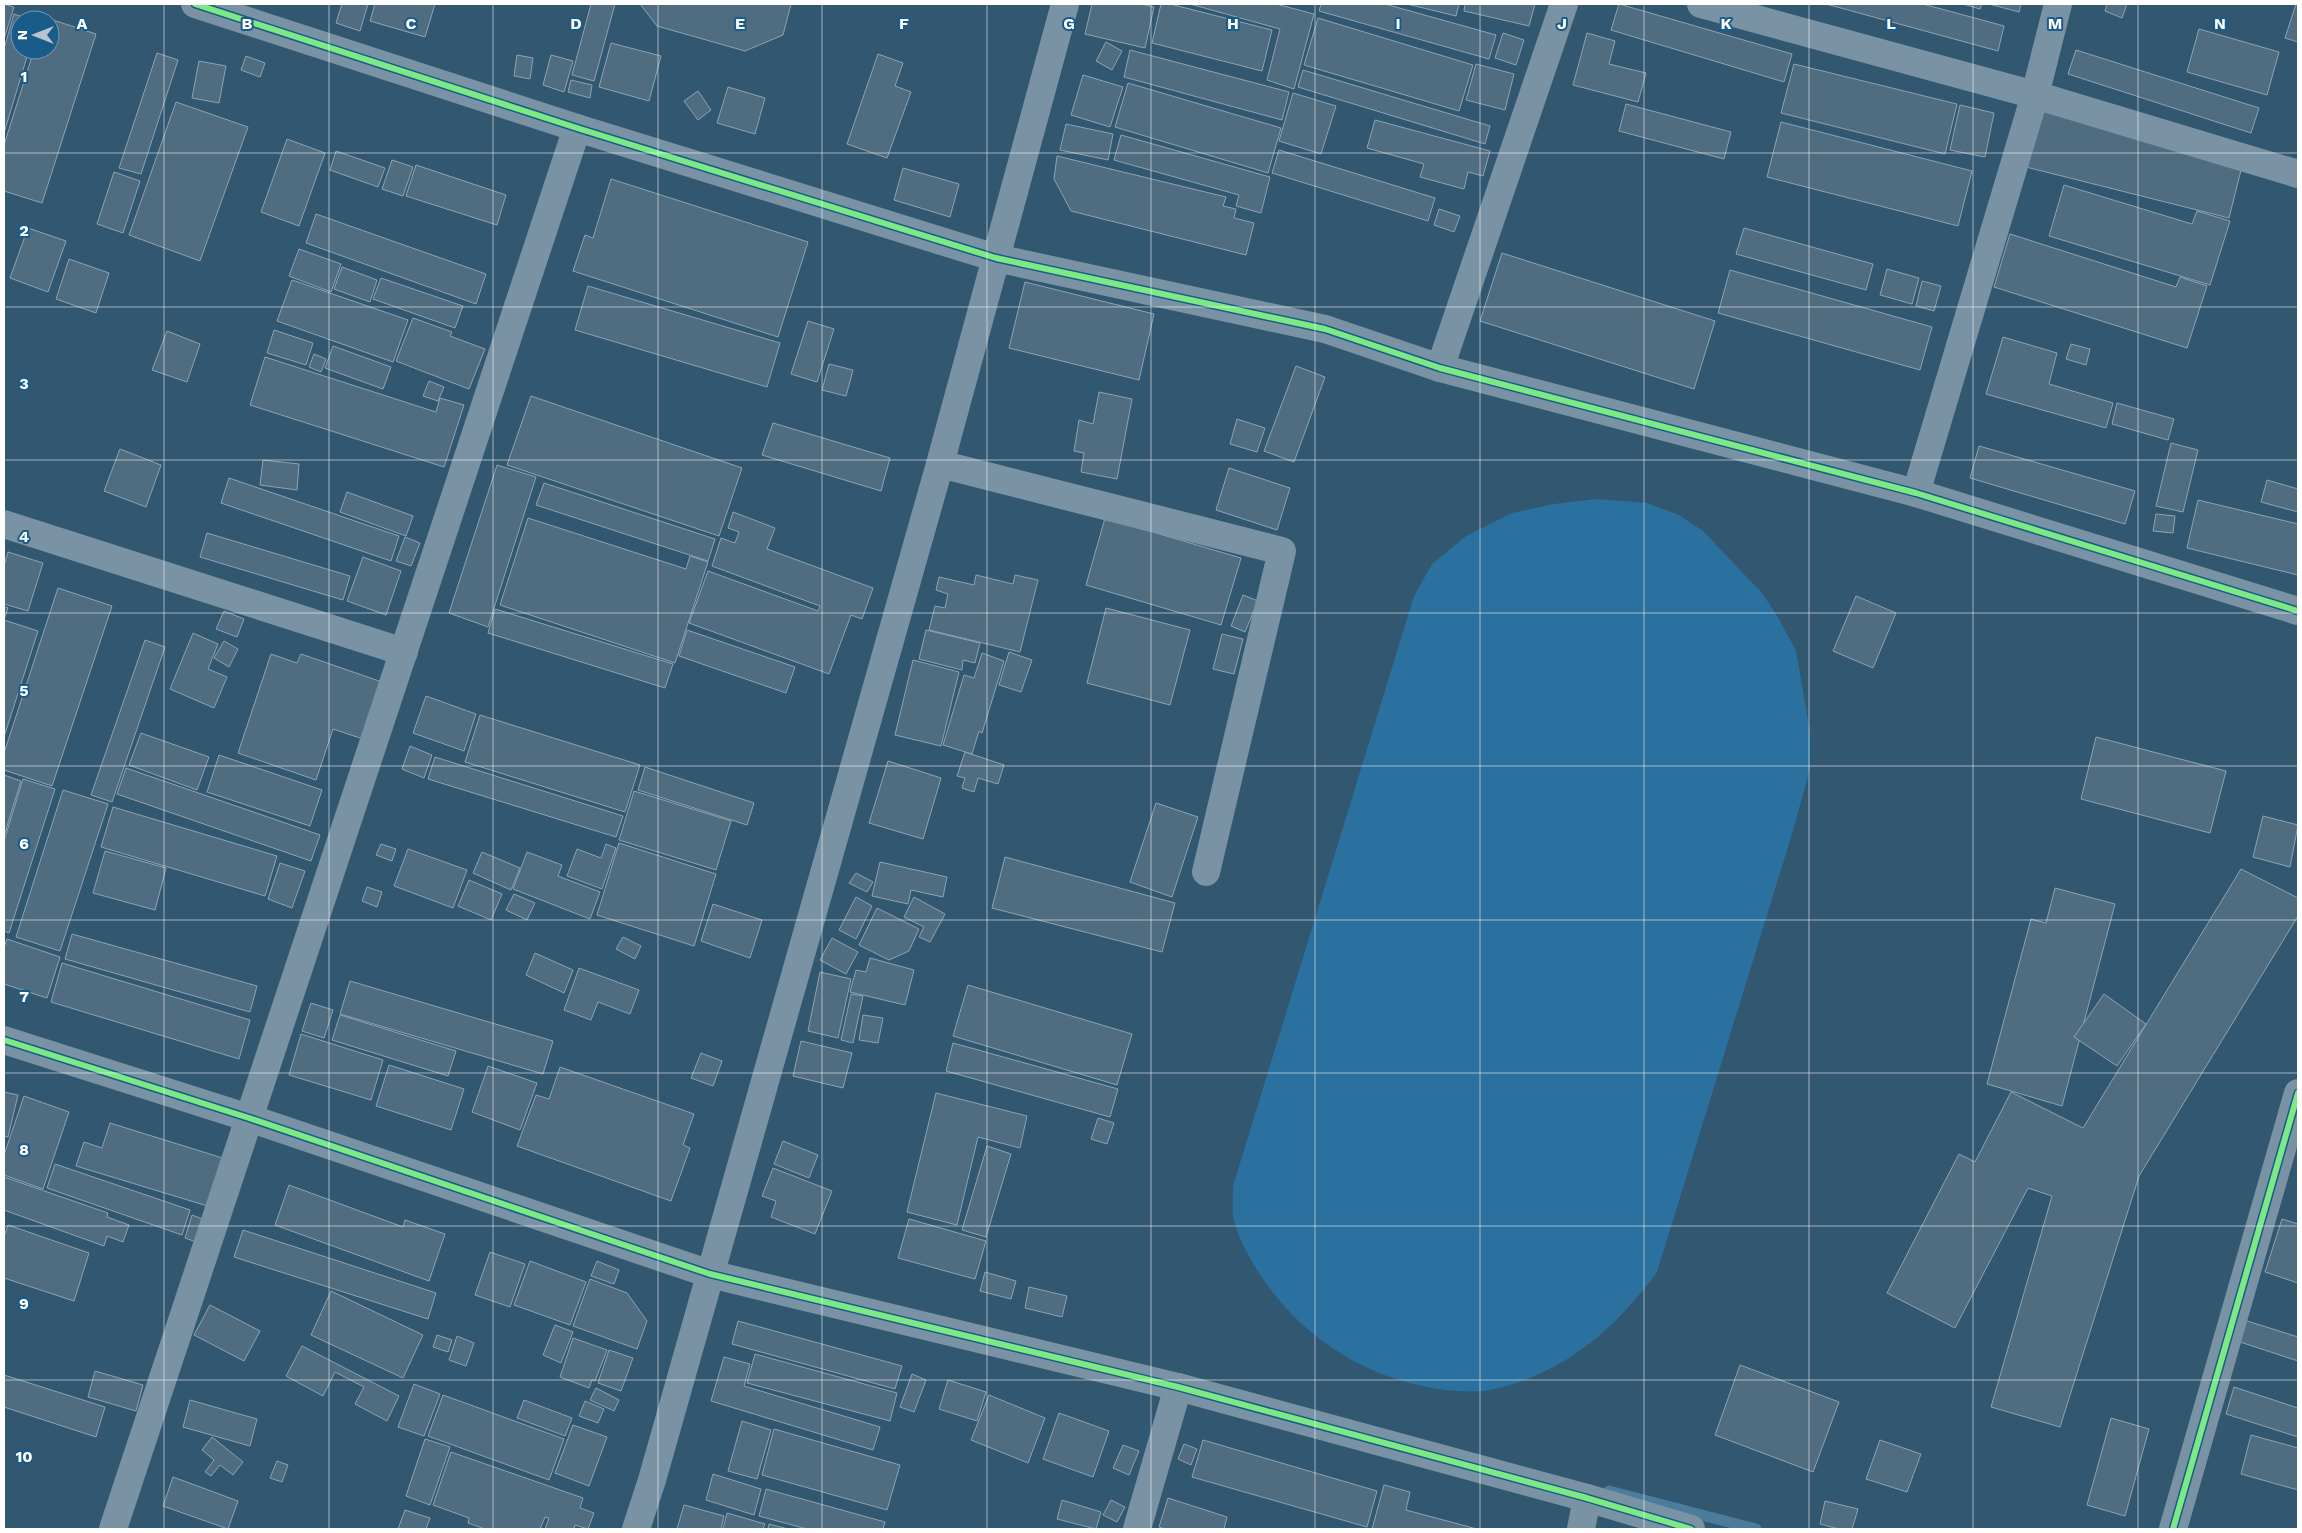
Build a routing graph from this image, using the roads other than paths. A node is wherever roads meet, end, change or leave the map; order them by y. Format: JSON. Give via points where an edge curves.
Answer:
{"nodes":[{"id":1,"x":195,"y":4,"type":"edge"},
{"id":2,"x":1066,"y":4,"type":"edge"},
{"id":3,"x":1564,"y":4,"type":"edge"},
{"id":4,"x":1701,"y":4,"type":"edge"},
{"id":5,"x":2058,"y":4,"type":"edge"},
{"id":6,"x":2035,"y":95,"type":"junction"},
{"id":7,"x":577,"y":128,"type":"junction"},
{"id":8,"x":2298,"y":174,"type":"edge"},
{"id":9,"x":996,"y":258,"type":"junction"},
{"id":10,"x":1440,"y":368,"type":"junction"},
{"id":11,"x":940,"y":464,"type":"junction"},
{"id":12,"x":1916,"y":493,"type":"junction"},
{"id":13,"x":4,"y":524,"type":"edge"},
{"id":14,"x":2298,"y":611,"type":"edge"},
{"id":15,"x":404,"y":652,"type":"junction"},
{"id":16,"x":1206,"y":872,"type":"dead end"},
{"id":17,"x":4,"y":1040,"type":"edge"},
{"id":18,"x":2298,"y":1093,"type":"edge"},
{"id":19,"x":249,"y":1118,"type":"junction"},
{"id":20,"x":710,"y":1274,"type":"junction"},
{"id":21,"x":1178,"y":1386,"type":"junction"},
{"id":22,"x":1587,"y":1498,"type":"junction"},
{"id":23,"x":113,"y":1529,"type":"edge"},
{"id":24,"x":636,"y":1529,"type":"edge"},
{"id":25,"x":1137,"y":1529,"type":"edge"},
{"id":26,"x":1580,"y":1529,"type":"edge"},
{"id":27,"x":1691,"y":1529,"type":"edge"},
{"id":28,"x":2173,"y":1529,"type":"edge"}],
"edges":[{"from":1,"to":7,"type":"street"},
{"from":2,"to":9,"type":"street"},
{"from":3,"to":10,"type":"street"},
{"from":4,"to":6,"type":"street"},
{"from":5,"to":6,"type":"street"},
{"from":6,"to":8,"type":"street"},
{"from":6,"to":12,"type":"street"},
{"from":7,"to":9,"type":"street"},
{"from":7,"to":15,"type":"street"},
{"from":9,"to":10,"type":"street","via":[[1325,329]]},
{"from":9,"to":11,"type":"street"},
{"from":10,"to":12,"type":"street"},
{"from":11,"to":16,"type":"street","via":[[1282,551]]},
{"from":11,"to":20,"type":"street"},
{"from":12,"to":14,"type":"street"},
{"from":13,"to":15,"type":"street"},
{"from":15,"to":19,"type":"street"},
{"from":17,"to":19,"type":"street"},
{"from":18,"to":28,"type":"street"},
{"from":19,"to":20,"type":"street"},
{"from":19,"to":23,"type":"street"},
{"from":20,"to":21,"type":"street"},
{"from":20,"to":24,"type":"street"},
{"from":21,"to":22,"type":"street"},
{"from":21,"to":25,"type":"street"},
{"from":22,"to":26,"type":"street"},
{"from":22,"to":27,"type":"street"}]}
